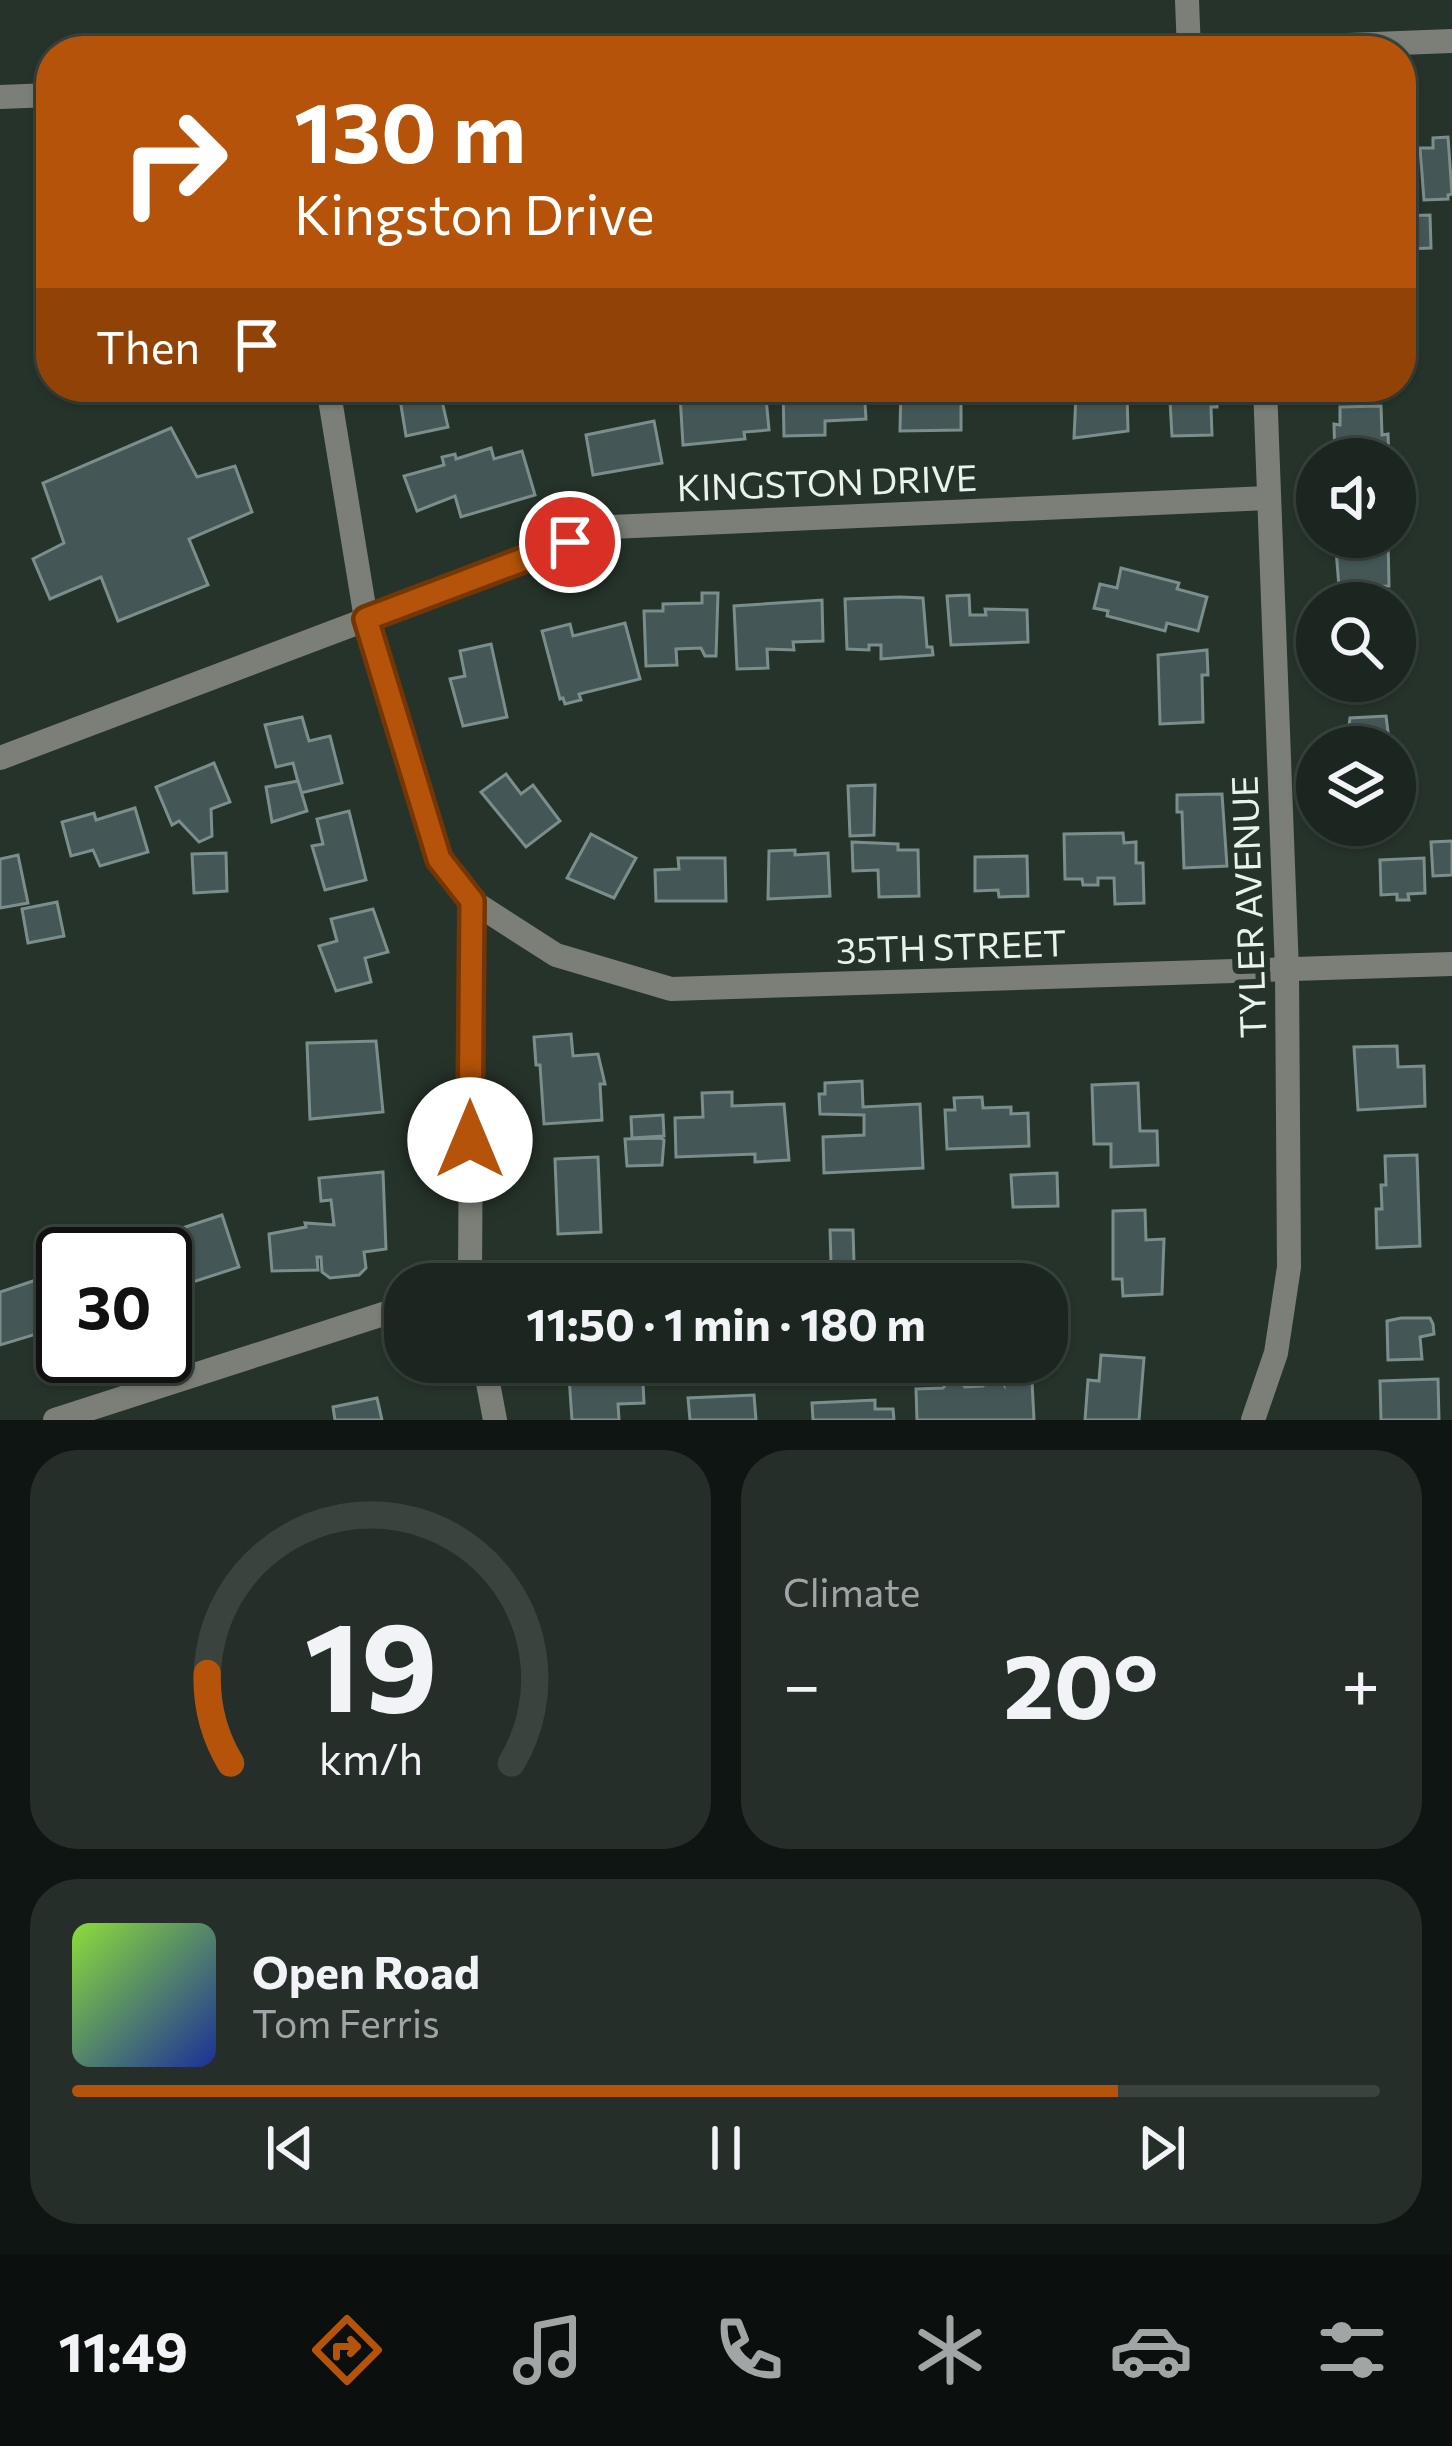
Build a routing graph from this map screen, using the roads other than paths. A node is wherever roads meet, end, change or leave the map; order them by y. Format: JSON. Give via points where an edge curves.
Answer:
{"nodes":[{"id":1,"x":1187,"y":0,"type":"edge"},
{"id":2,"x":1191,"y":36,"type":"edge"},
{"id":3,"x":1452,"y":41,"type":"edge"},
{"id":4,"x":1416,"y":43,"type":"edge"},
{"id":5,"x":36,"y":96,"type":"edge"},
{"id":6,"x":0,"y":97,"type":"edge"},
{"id":7,"x":330,"y":402,"type":"edge"},
{"id":8,"x":1265,"y":402,"type":"edge"},
{"id":9,"x":1268,"y":498,"type":"junction"},
{"id":10,"x":366,"y":619,"type":"junction"},
{"id":11,"x":0,"y":758,"type":"edge"},
{"id":12,"x":472,"y":901,"type":"junction"},
{"id":13,"x":1452,"y":964,"type":"edge"},
{"id":14,"x":1287,"y":971,"type":"junction"},
{"id":15,"x":470,"y":1263,"type":"edge"},
{"id":16,"x":384,"y":1314,"type":"edge"},
{"id":17,"x":488,"y":1383,"type":"edge"},
{"id":18,"x":56,"y":1420,"type":"edge"},
{"id":19,"x":495,"y":1420,"type":"edge"},
{"id":20,"x":1253,"y":1420,"type":"edge"}],
"edges":[{"from":1,"to":2,"type":"street"},
{"from":3,"to":4,"type":"street"},
{"from":5,"to":6,"type":"street"},
{"from":7,"to":10,"type":"street"},
{"from":8,"to":9,"type":"street","name":"TYLER AVENUE"},
{"from":9,"to":10,"type":"street","name":"KINGSTON DRIVE","via":[[611,526]]},
{"from":9,"to":14,"type":"street","name":"TYLER AVENUE"},
{"from":10,"to":11,"type":"street","name":"KINGSTON DRIVE"},
{"from":10,"to":12,"type":"street","via":[[439,859]]},
{"from":12,"to":14,"type":"street","name":"35TH STREET","via":[[556,955],[671,988]]},
{"from":12,"to":15,"type":"street"},
{"from":13,"to":14,"type":"street","name":"35TH STREET"},
{"from":14,"to":20,"type":"street","name":"TYLER AVENUE","via":[[1289,1267],[1276,1353]]},
{"from":16,"to":18,"type":"street"},
{"from":17,"to":19,"type":"street"}]}
